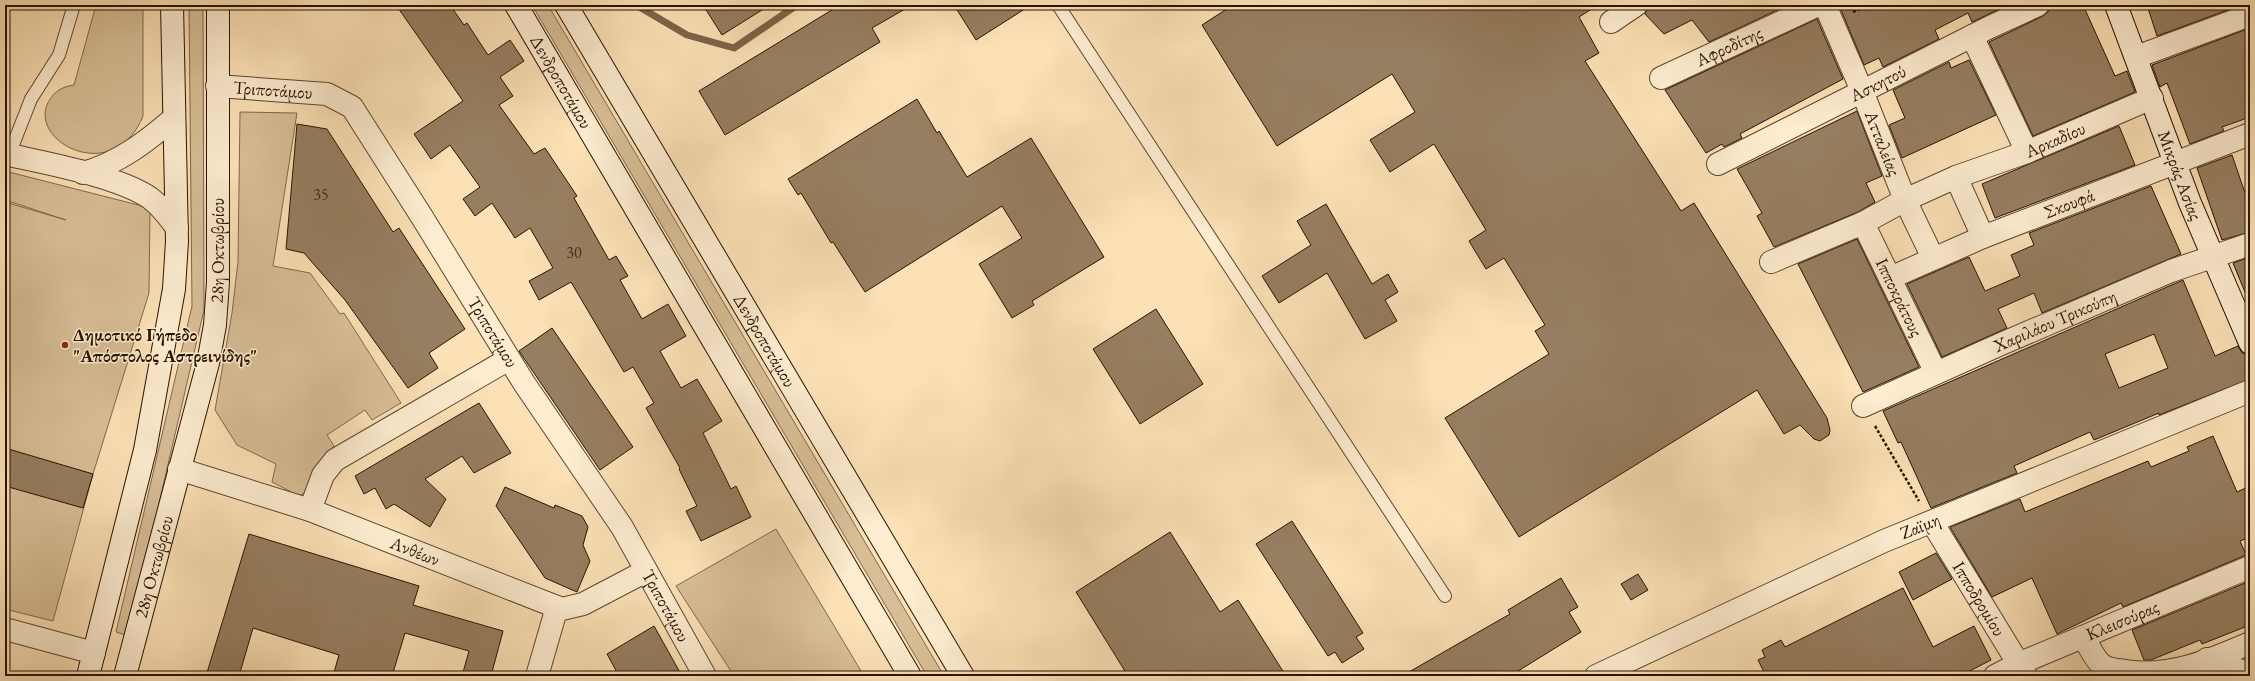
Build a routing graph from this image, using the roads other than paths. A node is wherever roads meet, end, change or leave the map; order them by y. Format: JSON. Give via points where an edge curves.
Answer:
{"nodes":[{"id":1,"x":74,"y":5,"type":"edge"},
{"id":2,"x":172,"y":5,"type":"edge"},
{"id":3,"x":218,"y":5,"type":"edge"},
{"id":4,"x":516,"y":5,"type":"edge"},
{"id":5,"x":566,"y":5,"type":"edge"},
{"id":6,"x":1058,"y":5,"type":"edge"},
{"id":7,"x":1636,"y":5,"type":"edge"},
{"id":8,"x":1818,"y":5,"type":"edge"},
{"id":9,"x":1825,"y":5,"type":"edge"},
{"id":10,"x":2038,"y":5,"type":"edge"},
{"id":11,"x":2116,"y":5,"type":"edge"},
{"id":12,"x":2250,"y":14,"type":"edge"},
{"id":13,"x":1611,"y":22,"type":"dead end"},
{"id":14,"x":1972,"y":36,"type":"junction"},
{"id":15,"x":2136,"y":57,"type":"junction"},
{"id":16,"x":1661,"y":78,"type":"dead end"},
{"id":17,"x":218,"y":86,"type":"junction"},
{"id":18,"x":1862,"y":91,"type":"junction"},
{"id":19,"x":2152,"y":98,"type":"junction"},
{"id":20,"x":174,"y":118,"type":"junction"},
{"id":21,"x":2250,"y":134,"type":"edge"},
{"id":22,"x":2027,"y":152,"type":"junction"},
{"id":23,"x":7,"y":154,"type":"edge"},
{"id":24,"x":2174,"y":162,"type":"junction"},
{"id":25,"x":1718,"y":164,"type":"dead end"},
{"id":26,"x":83,"y":173,"type":"junction"},
{"id":27,"x":1956,"y":177,"type":"junction"},
{"id":28,"x":1905,"y":200,"type":"junction"},
{"id":29,"x":1863,"y":223,"type":"junction"},
{"id":30,"x":177,"y":228,"type":"junction"},
{"id":31,"x":1983,"y":237,"type":"junction"},
{"id":32,"x":2250,"y":244,"type":"edge"},
{"id":33,"x":2212,"y":257,"type":"junction"},
{"id":34,"x":1933,"y":258,"type":"junction"},
{"id":35,"x":1771,"y":262,"type":"dead end"},
{"id":36,"x":1890,"y":278,"type":"junction"},
{"id":37,"x":2250,"y":343,"type":"edge"},
{"id":38,"x":509,"y":359,"type":"junction"},
{"id":39,"x":1936,"y":373,"type":"junction"},
{"id":40,"x":2250,"y":391,"type":"edge"},
{"id":41,"x":1863,"y":406,"type":"road end"},
{"id":42,"x":178,"y":469,"type":"junction"},
{"id":43,"x":310,"y":510,"type":"junction"},
{"id":44,"x":1932,"y":522,"type":"junction"},
{"id":45,"x":2250,"y":567,"type":"edge"},
{"id":46,"x":646,"y":571,"type":"junction"},
{"id":47,"x":1445,"y":596,"type":"dead end"},
{"id":48,"x":557,"y":608,"type":"junction"},
{"id":49,"x":5,"y":629,"type":"edge"},
{"id":50,"x":2083,"y":637,"type":"junction"},
{"id":51,"x":2250,"y":643,"type":"edge"},
{"id":52,"x":94,"y":653,"type":"junction"},
{"id":53,"x":2207,"y":668,"type":"edge"},
{"id":54,"x":2022,"y":670,"type":"edge"},
{"id":55,"x":2250,"y":674,"type":"edge"},
{"id":56,"x":88,"y":676,"type":"edge"},
{"id":57,"x":125,"y":676,"type":"edge"},
{"id":58,"x":537,"y":676,"type":"edge"},
{"id":59,"x":705,"y":676,"type":"edge"},
{"id":60,"x":910,"y":676,"type":"edge"},
{"id":61,"x":963,"y":676,"type":"edge"},
{"id":62,"x":1596,"y":676,"type":"edge"},
{"id":63,"x":1995,"y":676,"type":"edge"}],
"edges":[{"from":1,"to":23,"type":"lane","via":[[59,55],[28,104]]},
{"from":2,"to":20,"type":"street","name":"28η Οκτωβρίου"},
{"from":3,"to":17,"type":"street","name":"28η Οκτωβρίου"},
{"from":4,"to":60,"type":"street","name":"Δενδροποτάμου"},
{"from":5,"to":61,"type":"street","name":"Δενδροποτάμου"},
{"from":6,"to":47,"type":"lane"},
{"from":7,"to":13,"type":"street"},
{"from":8,"to":16,"type":"street","name":"Αφροδίτης"},
{"from":9,"to":18,"type":"street","name":"Ατταλείας"},
{"from":10,"to":14,"type":"street","name":"Ασκητού"},
{"from":11,"to":15,"type":"street","name":"Μικράς Ασίας"},
{"from":12,"to":15,"type":"street"},
{"from":14,"to":18,"type":"street","name":"Ασκητού"},
{"from":14,"to":22,"type":"street"},
{"from":15,"to":19,"type":"street","name":"Μικράς Ασίας"},
{"from":17,"to":38,"type":"street","name":"Τριποτάμου","via":[[327,94],[352,107]]},
{"from":17,"to":42,"type":"street","name":"28η Οκτωβρίου","via":[[217,310],[208,363]]},
{"from":18,"to":25,"type":"street","name":"Ασκητού"},
{"from":18,"to":28,"type":"street","name":"Ατταλείας"},
{"from":19,"to":22,"type":"street","name":"Αρκαδίου"},
{"from":19,"to":24,"type":"street","name":"Μικράς Ασίας"},
{"from":20,"to":26,"type":"street","via":[[128,154]]},
{"from":20,"to":30,"type":"street","name":"28η Οκτωβρίου"},
{"from":21,"to":24,"type":"street","name":"Σκουφά"},
{"from":22,"to":27,"type":"street","name":"Αρκαδίου"},
{"from":23,"to":26,"type":"street"},
{"from":24,"to":31,"type":"street","name":"Σκουφά"},
{"from":24,"to":33,"type":"street","name":"Μικράς Ασίας"},
{"from":26,"to":30,"type":"street","via":[[120,184],[145,195],[161,208]]},
{"from":27,"to":28,"type":"street","name":"Αρκαδίου"},
{"from":27,"to":31,"type":"street"},
{"from":28,"to":29,"type":"street"},
{"from":28,"to":34,"type":"street","name":"Ατταλείας"},
{"from":29,"to":35,"type":"street"},
{"from":29,"to":36,"type":"street","name":"Ιπποκράτους"},
{"from":30,"to":52,"type":"street","name":"28η Οκτωβρίου","via":[[174,289],[150,426]]},
{"from":31,"to":34,"type":"street","name":"Σκουφά"},
{"from":32,"to":33,"type":"street","name":"Χαριλάου Τρικούπη"},
{"from":33,"to":37,"type":"street","name":"Μικράς Ασίας"},
{"from":33,"to":39,"type":"street","name":"Χαριλάου Τρικούπη","via":[[2171,271]]},
{"from":34,"to":36,"type":"street","name":"Σκουφά"},
{"from":36,"to":39,"type":"street","name":"Ιπποκράτους"},
{"from":38,"to":43,"type":"street","via":[[335,460],[323,475]]},
{"from":38,"to":46,"type":"street","name":"Τριποτάμου","via":[[622,527]]},
{"from":39,"to":41,"type":"street","name":"Χαριλάου Τρικούπη"},
{"from":40,"to":44,"type":"street","name":"Ζαϊμη"},
{"from":42,"to":43,"type":"street","name":"Ανθέων"},
{"from":42,"to":57,"type":"street","name":"28η Οκτωβρίου"},
{"from":43,"to":48,"type":"street","name":"Ανθέων"},
{"from":44,"to":54,"type":"street","name":"Ιπποδρομίου"},
{"from":44,"to":62,"type":"street","name":"Ζαϊμη","via":[[1856,553]]},
{"from":45,"to":50,"type":"street","name":"Κλεισούρας"},
{"from":46,"to":48,"type":"street","name":"Ανθέων","via":[[580,606]]},
{"from":46,"to":59,"type":"street","name":"Τριποτάμου"},
{"from":48,"to":58,"type":"street"},
{"from":49,"to":52,"type":"street"},
{"from":50,"to":53,"type":"street","via":[[2102,665],[2117,670],[2163,673]]},
{"from":50,"to":54,"type":"street","name":"Κλεισούρας"},
{"from":51,"to":53,"type":"street"},
{"from":52,"to":56,"type":"street","name":"28η Οκτωβρίου"},
{"from":53,"to":55,"type":"street"},
{"from":54,"to":63,"type":"street","name":"Κλεισούρας"}]}
